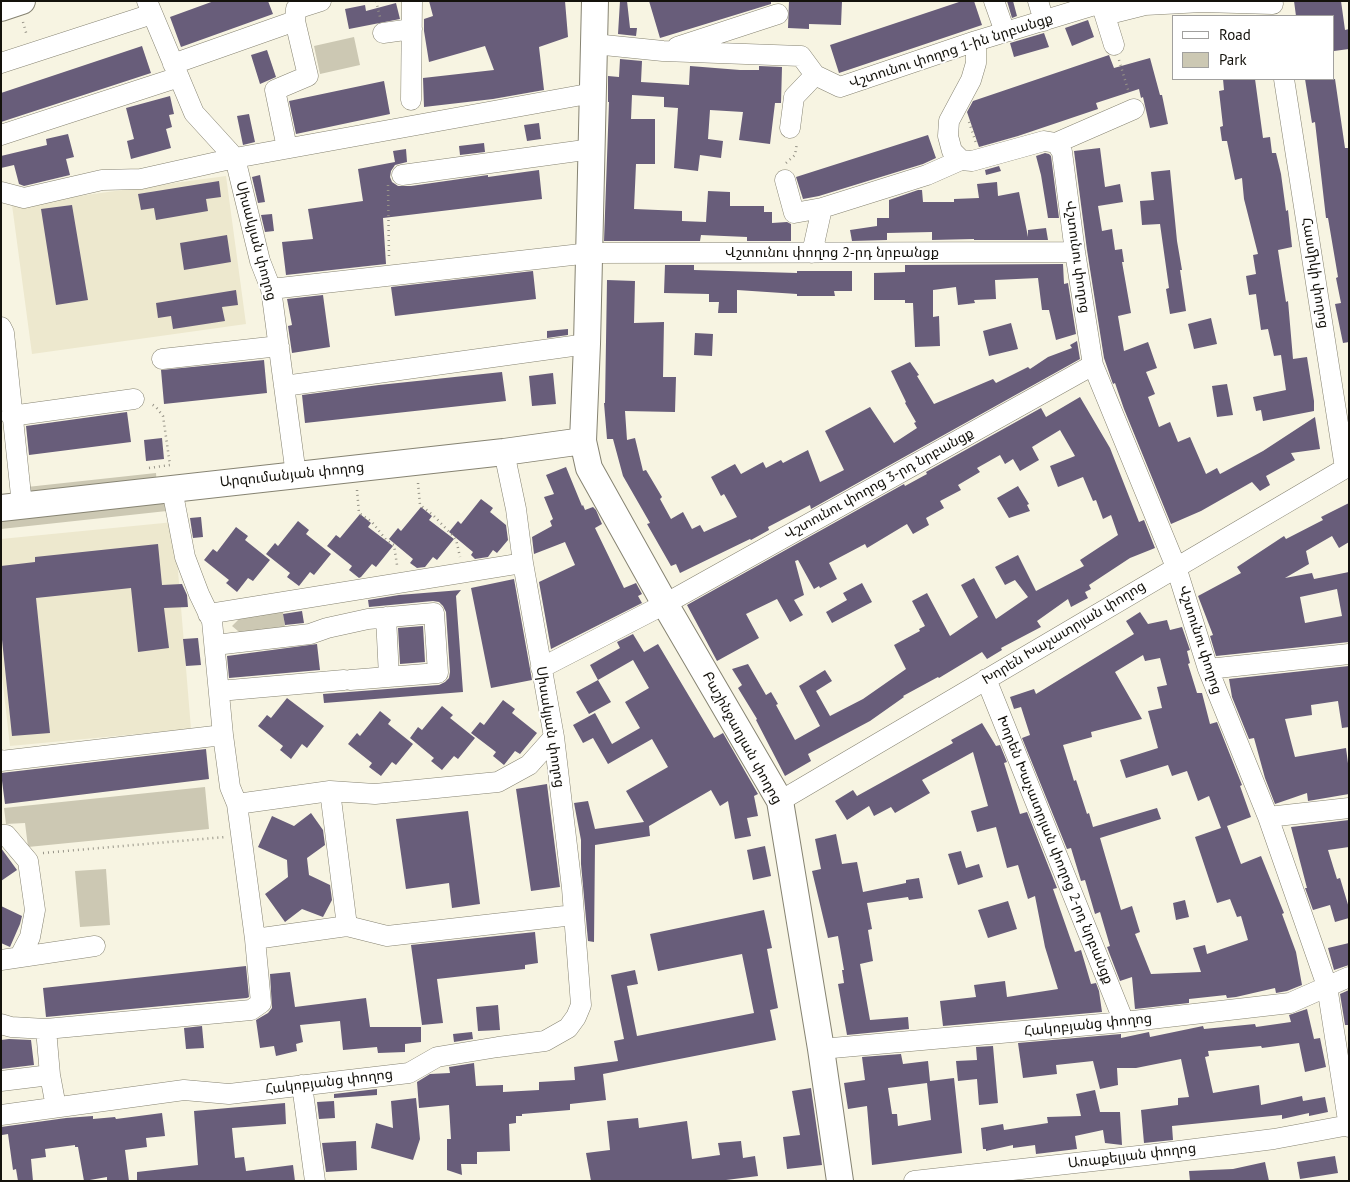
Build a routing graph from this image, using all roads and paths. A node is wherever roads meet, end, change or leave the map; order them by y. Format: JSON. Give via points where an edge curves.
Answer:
{"nodes":[{"id":1,"x":321,"y":1,"type":"edge"},
{"id":2,"x":412,"y":1,"type":"edge"},
{"id":3,"x":595,"y":1,"type":"edge"},
{"id":4,"x":994,"y":1,"type":"edge"},
{"id":5,"x":1038,"y":1,"type":"edge"},
{"id":6,"x":1105,"y":7,"type":"edge"},
{"id":7,"x":1273,"y":7,"type":"edge"},
{"id":8,"x":15,"y":8,"type":"edge"},
{"id":9,"x":149,"y":8,"type":"edge"},
{"id":10,"x":295,"y":11,"type":"edge"},
{"id":11,"x":778,"y":14,"type":"dead end"},
{"id":12,"x":1044,"y":20,"type":"junction"},
{"id":13,"x":412,"y":29,"type":"junction"},
{"id":14,"x":383,"y":32,"type":"dead end"},
{"id":15,"x":1005,"y":32,"type":"junction"},
{"id":16,"x":976,"y":41,"type":"junction"},
{"id":17,"x":594,"y":44,"type":"junction"},
{"id":18,"x":1114,"y":44,"type":"joint"},
{"id":19,"x":663,"y":51,"type":"junction"},
{"id":20,"x":32,"y":53,"type":"junction"},
{"id":21,"x":1,"y":63,"type":"edge"},
{"id":22,"x":176,"y":71,"type":"junction"},
{"id":23,"x":815,"y":75,"type":"junction"},
{"id":24,"x":1284,"y":80,"type":"edge"},
{"id":25,"x":593,"y":93,"type":"junction"},
{"id":26,"x":961,"y":98,"type":"junction"},
{"id":27,"x":411,"y":100,"type":"dead end"},
{"id":28,"x":1134,"y":109,"type":"joint"},
{"id":29,"x":790,"y":128,"type":"joint"},
{"id":30,"x":1,"y":135,"type":"edge"},
{"id":31,"x":1059,"y":147,"type":"junction"},
{"id":32,"x":287,"y":148,"type":"junction"},
{"id":33,"x":592,"y":149,"type":"junction"},
{"id":34,"x":235,"y":158,"type":"junction"},
{"id":35,"x":981,"y":159,"type":"junction"},
{"id":36,"x":961,"y":160,"type":"junction"},
{"id":37,"x":395,"y":176,"type":"joint"},
{"id":38,"x":785,"y":180,"type":"joint"},
{"id":39,"x":1,"y":192,"type":"edge"},
{"id":40,"x":822,"y":208,"type":"junction"},
{"id":41,"x":1075,"y":252,"type":"junction"},
{"id":42,"x":389,"y":253,"type":"dead end"},
{"id":43,"x":590,"y":253,"type":"junction"},
{"id":44,"x":812,"y":253,"type":"junction"},
{"id":45,"x":271,"y":289,"type":"junction"},
{"id":46,"x":1,"y":327,"type":"edge"},
{"id":47,"x":587,"y":344,"type":"junction"},
{"id":48,"x":279,"y":346,"type":"junction"},
{"id":49,"x":162,"y":359,"type":"dead end"},
{"id":50,"x":1093,"y":364,"type":"junction"},
{"id":51,"x":4,"y":373,"type":"edge"},
{"id":52,"x":284,"y":386,"type":"junction"},
{"id":53,"x":134,"y":399,"type":"joint"},
{"id":54,"x":11,"y":416,"type":"junction"},
{"id":55,"x":583,"y":441,"type":"junction"},
{"id":56,"x":504,"y":452,"type":"junction"},
{"id":57,"x":1347,"y":467,"type":"edge"},
{"id":58,"x":149,"y":468,"type":"dead end"},
{"id":59,"x":296,"y":475,"type":"junction"},
{"id":60,"x":418,"y":483,"type":"dead end"},
{"id":61,"x":172,"y":489,"type":"junction"},
{"id":62,"x":357,"y":490,"type":"dead end"},
{"id":63,"x":11,"y":506,"type":"edge"},
{"id":64,"x":523,"y":563,"type":"junction"},
{"id":65,"x":1176,"y":567,"type":"junction"},
{"id":66,"x":464,"y":573,"type":"junction"},
{"id":67,"x":400,"y":583,"type":"junction"},
{"id":68,"x":665,"y":604,"type":"junction"},
{"id":69,"x":208,"y":614,"type":"junction"},
{"id":70,"x":386,"y":617,"type":"junction"},
{"id":71,"x":215,"y":645,"type":"junction"},
{"id":72,"x":1349,"y":654,"type":"edge"},
{"id":73,"x":541,"y":668,"type":"junction"},
{"id":74,"x":1208,"y":670,"type":"junction"},
{"id":75,"x":389,"y":677,"type":"junction"},
{"id":76,"x":986,"y":680,"type":"junction"},
{"id":77,"x":219,"y":691,"type":"junction"},
{"id":78,"x":223,"y":734,"type":"junction"},
{"id":79,"x":554,"y":737,"type":"junction"},
{"id":80,"x":1,"y":761,"type":"edge"},
{"id":81,"x":330,"y":791,"type":"junction"},
{"id":82,"x":780,"y":801,"type":"junction"},
{"id":83,"x":237,"y":804,"type":"junction"},
{"id":84,"x":1349,"y":808,"type":"edge"},
{"id":85,"x":1268,"y":817,"type":"junction"},
{"id":86,"x":1,"y":836,"type":"edge"},
{"id":87,"x":208,"y":839,"type":"dead end"},
{"id":88,"x":28,"y":861,"type":"junction"},
{"id":89,"x":574,"y":915,"type":"junction"},
{"id":90,"x":347,"y":926,"type":"junction"},
{"id":91,"x":255,"y":939,"type":"junction"},
{"id":92,"x":95,"y":946,"type":"dead end"},
{"id":93,"x":11,"y":958,"type":"edge"},
{"id":94,"x":1349,"y":977,"type":"edge"},
{"id":95,"x":1327,"y":986,"type":"junction"},
{"id":96,"x":580,"y":1005,"type":"joint"},
{"id":97,"x":1124,"y":1022,"type":"junction"},
{"id":98,"x":1,"y":1024,"type":"edge"},
{"id":99,"x":46,"y":1029,"type":"junction"},
{"id":100,"x":821,"y":1049,"type":"junction"},
{"id":101,"x":50,"y":1075,"type":"junction"},
{"id":102,"x":1,"y":1081,"type":"edge"},
{"id":103,"x":302,"y":1085,"type":"junction"},
{"id":104,"x":56,"y":1107,"type":"junction"},
{"id":105,"x":1,"y":1115,"type":"edge"},
{"id":106,"x":1349,"y":1126,"type":"edge"},
{"id":107,"x":315,"y":1181,"type":"edge"},
{"id":108,"x":840,"y":1181,"type":"edge"},
{"id":109,"x":914,"y":1181,"type":"edge"}],
"edges":[{"from":1,"to":10,"type":"street"},
{"from":2,"to":13,"type":"street"},
{"from":3,"to":17,"type":"main road"},
{"from":4,"to":15,"type":"street"},
{"from":5,"to":12,"type":"street"},
{"from":6,"to":7,"type":"street","name":"Վշտունու փողոց 1-ին նրբանցք","via":[[1202,2]]},
{"from":6,"to":12,"type":"street","name":"Վշտունու փողոց 1-ին նրբանցք"},
{"from":6,"to":18,"type":"street"},
{"from":8,"to":20,"type":"path"},
{"from":9,"to":20,"type":"street"},
{"from":9,"to":22,"type":"street","name":"Սիսակյան փողոց"},
{"from":10,"to":22,"type":"street"},
{"from":10,"to":32,"type":"street","via":[[308,76],[275,90]]},
{"from":11,"to":19,"type":"street"},
{"from":12,"to":15,"type":"street","name":"Վշտունու փողոց 1-ին նրբանցք"},
{"from":13,"to":14,"type":"street"},
{"from":13,"to":27,"type":"street"},
{"from":15,"to":16,"type":"street","name":"Վշտունու փողոց 1-ին նրբանցք"},
{"from":16,"to":23,"type":"street","name":"Վշտունու փողոց 1-ին նրբանցք","via":[[840,87]]},
{"from":16,"to":26,"type":"street","via":[[972,80]]},
{"from":17,"to":19,"type":"street","name":"Վշտունու փողոց 1-ին նրբանցք"},
{"from":17,"to":25,"type":"main road"},
{"from":18,"to":28,"type":"path"},
{"from":19,"to":23,"type":"street","name":"Վշտունու փողոց 1-ին նրբանցք","via":[[801,56]]},
{"from":20,"to":21,"type":"street"},
{"from":22,"to":30,"type":"street"},
{"from":22,"to":34,"type":"street","name":"Սիսակյան փողոց","via":[[194,113]]},
{"from":23,"to":29,"type":"street","via":[[794,97]]},
{"from":24,"to":57,"type":"street","name":"Հասմիկի փողոց"},
{"from":25,"to":32,"type":"street"},
{"from":25,"to":33,"type":"main road"},
{"from":26,"to":35,"type":"path"},
{"from":26,"to":36,"type":"street","via":[[949,121],[948,136],[952,151]]},
{"from":28,"to":31,"type":"street"},
{"from":29,"to":38,"type":"path","via":[[798,136],[795,155],[786,162]]},
{"from":31,"to":35,"type":"street","via":[[1044,141]]},
{"from":31,"to":41,"type":"street","name":"Վշտունու փողոց"},
{"from":32,"to":34,"type":"street"},
{"from":33,"to":37,"type":"street"},
{"from":33,"to":43,"type":"main road"},
{"from":34,"to":39,"type":"street","via":[[141,179],[102,180],[24,198]]},
{"from":34,"to":45,"type":"street","name":"Սիսակյան փողոց","via":[[260,261]]},
{"from":35,"to":36,"type":"street"},
{"from":36,"to":40,"type":"street","via":[[927,175]]},
{"from":37,"to":42,"type":"path"},
{"from":38,"to":40,"type":"street","via":[[794,213]]},
{"from":40,"to":44,"type":"street"},
{"from":41,"to":44,"type":"street","name":"Վշտունու փողոց 2-րդ նրբանցք"},
{"from":41,"to":50,"type":"street","name":"Վշտունու փողոց"},
{"from":43,"to":44,"type":"street","name":"Վշտունու փողոց 2-րդ նրբանցք"},
{"from":43,"to":45,"type":"street","name":"Վշտունու փողոց 2-րդ նրբանցք"},
{"from":43,"to":47,"type":"main road"},
{"from":45,"to":48,"type":"street","name":"Սիսակյան փողոց"},
{"from":46,"to":51,"type":"street","via":[[4,333]]},
{"from":47,"to":52,"type":"street"},
{"from":47,"to":55,"type":"main road"},
{"from":48,"to":49,"type":"street"},
{"from":48,"to":52,"type":"street","name":"Սիսակյան փողոց"},
{"from":50,"to":65,"type":"street","name":"Վշտունու փողոց"},
{"from":50,"to":68,"type":"street","name":"Վշտունու փողոց 3-րդ նրբանցք"},
{"from":51,"to":54,"type":"street"},
{"from":52,"to":59,"type":"street","name":"Սիսակյան փողոց"},
{"from":53,"to":54,"type":"street"},
{"from":53,"to":58,"type":"path","via":[[156,407],[165,424],[170,465]]},
{"from":54,"to":63,"type":"street"},
{"from":55,"to":56,"type":"main road","name":"Արզումանյան փողոց"},
{"from":55,"to":68,"type":"main road","name":"Բաշինջաղյան փողոց","via":[[589,468]]},
{"from":56,"to":59,"type":"main road","name":"Արզումանյան փողոց"},
{"from":56,"to":64,"type":"street","name":"Սիսակյան փողոց"},
{"from":57,"to":65,"type":"street","name":"Խորեն Խաչատրյան փողոց"},
{"from":59,"to":61,"type":"main road","name":"Արզումանյան փողոց"},
{"from":60,"to":66,"type":"path","via":[[420,505],[456,539]]},
{"from":61,"to":63,"type":"main road","name":"Արզումանյան փողոց"},
{"from":61,"to":69,"type":"street","via":[[185,558]]},
{"from":62,"to":67,"type":"path","via":[[359,512],[394,545]]},
{"from":64,"to":66,"type":"street"},
{"from":64,"to":73,"type":"street","name":"Սիսակյան փողոց"},
{"from":65,"to":74,"type":"street","name":"Վշտունու փողոց"},
{"from":65,"to":76,"type":"street","name":"Խորեն Խաչատրյան փողոց"},
{"from":66,"to":67,"type":"street"},
{"from":67,"to":69,"type":"street"},
{"from":68,"to":73,"type":"street","name":"Վշտունու փողոց 3-րդ նրբանցք"},
{"from":68,"to":82,"type":"main road","name":"Բաշինջաղյան փողոց"},
{"from":69,"to":71,"type":"street"},
{"from":70,"to":71,"type":"street","via":[[310,634]]},
{"from":70,"to":75,"type":"street"},
{"from":70,"to":75,"type":"street","via":[[434,613],[438,673]]},
{"from":71,"to":77,"type":"street"},
{"from":72,"to":74,"type":"street"},
{"from":73,"to":79,"type":"street","name":"Սիսակյան փողոց"},
{"from":74,"to":85,"type":"street","name":"Վշտունու փողոց"},
{"from":75,"to":77,"type":"street"},
{"from":76,"to":82,"type":"street","name":"Խորեն Խաչատրյան փողոց"},
{"from":76,"to":97,"type":"street","name":"Խորեն Խաչատրյան փողոց 2-րդ նրբանցք"},
{"from":77,"to":78,"type":"street"},
{"from":78,"to":80,"type":"street"},
{"from":78,"to":83,"type":"street","via":[[230,787]]},
{"from":79,"to":81,"type":"street","via":[[528,765],[498,782],[376,794]]},
{"from":79,"to":89,"type":"street","name":"Սիսակյան փողոց"},
{"from":81,"to":83,"type":"street"},
{"from":81,"to":90,"type":"street"},
{"from":82,"to":100,"type":"main road","name":"Բաշինջաղյան փողոց"},
{"from":83,"to":91,"type":"street"},
{"from":84,"to":85,"type":"street"},
{"from":85,"to":95,"type":"street","name":"Վշտունու փողոց"},
{"from":86,"to":88,"type":"street","via":[[6,836]]},
{"from":87,"to":88,"type":"path","via":[[36,853]]},
{"from":88,"to":93,"type":"street","via":[[35,910],[30,937]]},
{"from":89,"to":90,"type":"street","via":[[387,936]]},
{"from":89,"to":96,"type":"street","name":"Սիսակյան փողոց"},
{"from":90,"to":91,"type":"street"},
{"from":91,"to":99,"type":"street","via":[[261,1003],[251,1010]]},
{"from":92,"to":93,"type":"street"},
{"from":94,"to":95,"type":"street","name":"Հակոբյանց փողոց"},
{"from":95,"to":97,"type":"street","name":"Հակոբյանց փողոց","via":[[1290,1003]]},
{"from":95,"to":106,"type":"street","name":"Վշտունու փողոց"},
{"from":96,"to":103,"type":"street","name":"Հակոբյանց փողոց","via":[[568,1028],[544,1041],[437,1058],[409,1073]]},
{"from":97,"to":100,"type":"street","name":"Հակոբյանց փողոց"},
{"from":98,"to":99,"type":"street"},
{"from":99,"to":101,"type":"street"},
{"from":100,"to":108,"type":"main road","name":"Բաշինջաղյան փողոց"},
{"from":101,"to":102,"type":"street"},
{"from":101,"to":104,"type":"street"},
{"from":103,"to":104,"type":"street","name":"Հակոբյանց փողոց","via":[[229,1094],[184,1090]]},
{"from":103,"to":107,"type":"street"},
{"from":104,"to":105,"type":"street","name":"Հակոբյանց փողոց"},
{"from":106,"to":109,"type":"street","name":"Առաքելյան փողոց","via":[[1265,1140]]}]}
